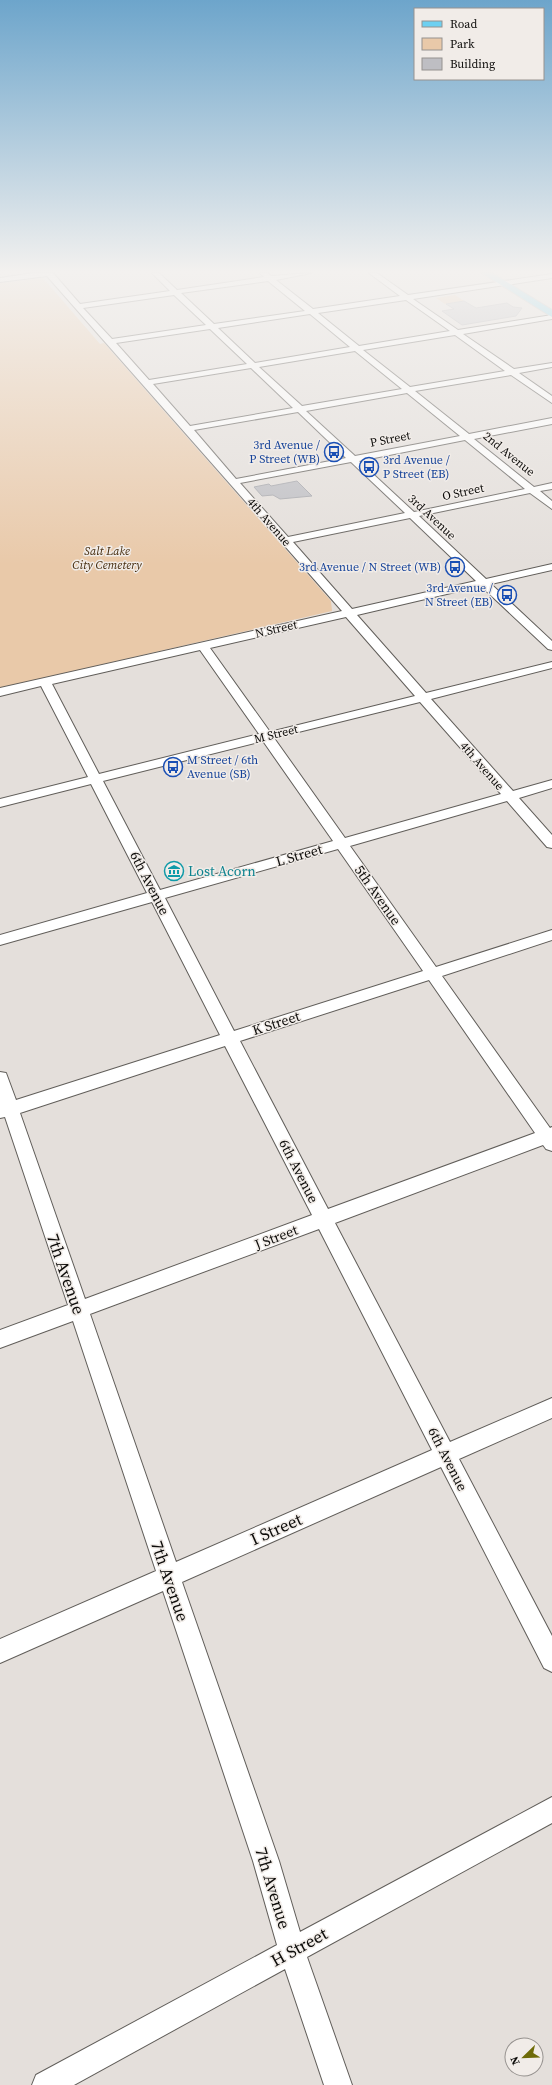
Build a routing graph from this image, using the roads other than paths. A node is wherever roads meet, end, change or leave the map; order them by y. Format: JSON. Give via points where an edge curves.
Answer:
{"nodes":[{"id":1,"x":135,"y":370,"type":"edge"},
{"id":2,"x":221,"y":370,"type":"edge"},
{"id":3,"x":258,"y":370,"type":"edge"},
{"id":4,"x":384,"y":370,"type":"edge"},
{"id":5,"x":522,"y":370,"type":"edge"},
{"id":6,"x":512,"y":372,"type":"junction"},
{"id":7,"x":146,"y":383,"type":"junction"},
{"id":8,"x":408,"y":390,"type":"junction"},
{"id":9,"x":552,"y":400,"type":"edge"},
{"id":10,"x":299,"y":409,"type":"junction"},
{"id":11,"x":552,"y":421,"type":"edge"},
{"id":12,"x":187,"y":429,"type":"junction"},
{"id":13,"x":467,"y":437,"type":"junction"},
{"id":14,"x":352,"y":459,"type":"junction"},
{"id":15,"x":233,"y":482,"type":"junction"},
{"id":16,"x":552,"y":486,"type":"edge"},
{"id":17,"x":533,"y":490,"type":"junction"},
{"id":18,"x":552,"y":506,"type":"edge"},
{"id":19,"x":413,"y":516,"type":"junction"},
{"id":20,"x":286,"y":541,"type":"junction"},
{"id":21,"x":552,"y":567,"type":"edge"},
{"id":22,"x":483,"y":582,"type":"junction"},
{"id":23,"x":348,"y":613,"type":"junction"},
{"id":24,"x":203,"y":646,"type":"junction"},
{"id":25,"x":552,"y":647,"type":"edge"},
{"id":26,"x":552,"y":664,"type":"edge"},
{"id":27,"x":45,"y":682,"type":"junction"},
{"id":28,"x":0,"y":692,"type":"edge"},
{"id":29,"x":423,"y":698,"type":"junction"},
{"id":30,"x":266,"y":737,"type":"junction"},
{"id":31,"x":96,"y":779,"type":"junction"},
{"id":32,"x":552,"y":784,"type":"edge"},
{"id":33,"x":509,"y":796,"type":"junction"},
{"id":34,"x":0,"y":803,"type":"edge"},
{"id":35,"x":342,"y":843,"type":"junction"},
{"id":36,"x":552,"y":844,"type":"edge"},
{"id":37,"x":156,"y":896,"type":"junction"},
{"id":38,"x":552,"y":935,"type":"edge"},
{"id":39,"x":0,"y":940,"type":"edge"},
{"id":40,"x":433,"y":974,"type":"junction"},
{"id":41,"x":230,"y":1038,"type":"junction"},
{"id":42,"x":0,"y":1078,"type":"edge"},
{"id":43,"x":5,"y":1111,"type":"edge"},
{"id":44,"x":550,"y":1138,"type":"edge"},
{"id":45,"x":324,"y":1219,"type":"junction"},
{"id":46,"x":78,"y":1310,"type":"junction"},
{"id":47,"x":0,"y":1339,"type":"edge"},
{"id":48,"x":552,"y":1408,"type":"edge"},
{"id":49,"x":446,"y":1456,"type":"junction"},
{"id":50,"x":169,"y":1577,"type":"junction"},
{"id":51,"x":0,"y":1651,"type":"edge"},
{"id":52,"x":552,"y":1660,"type":"edge"},
{"id":53,"x":552,"y":1809,"type":"edge"},
{"id":54,"x":292,"y":1951,"type":"junction"},
{"id":55,"x":46,"y":2085,"type":"edge"},
{"id":56,"x":338,"y":2085,"type":"edge"}],
"edges":[{"from":1,"to":7,"type":"street","name":"4th Avenue"},
{"from":2,"to":7,"type":"street"},
{"from":3,"to":10,"type":"street","name":"3rd Avenue"},
{"from":4,"to":8,"type":"street","name":"2nd Avenue"},
{"from":5,"to":6,"type":"street"},
{"from":6,"to":8,"type":"street"},
{"from":6,"to":9,"type":"street"},
{"from":7,"to":12,"type":"street","name":"4th Avenue"},
{"from":8,"to":10,"type":"street"},
{"from":8,"to":13,"type":"street","name":"2nd Avenue"},
{"from":10,"to":12,"type":"street"},
{"from":10,"to":14,"type":"street","name":"3rd Avenue"},
{"from":11,"to":13,"type":"street","name":"P Street"},
{"from":12,"to":15,"type":"street","name":"4th Avenue"},
{"from":13,"to":14,"type":"street","name":"P Street"},
{"from":13,"to":17,"type":"street","name":"2nd Avenue"},
{"from":14,"to":15,"type":"street","name":"P Street"},
{"from":14,"to":19,"type":"street","name":"3rd Avenue"},
{"from":15,"to":20,"type":"street","name":"4th Avenue"},
{"from":16,"to":17,"type":"street","name":"O Street"},
{"from":17,"to":18,"type":"street","name":"2nd Avenue"},
{"from":17,"to":19,"type":"street","name":"O Street"},
{"from":19,"to":20,"type":"street","name":"O Street"},
{"from":19,"to":22,"type":"street","name":"3rd Avenue"},
{"from":20,"to":23,"type":"street","name":"4th Avenue"},
{"from":21,"to":22,"type":"street","name":"N Street"},
{"from":22,"to":23,"type":"street","name":"N Street"},
{"from":22,"to":25,"type":"street","name":"3rd Avenue"},
{"from":23,"to":24,"type":"street","name":"N Street"},
{"from":23,"to":29,"type":"street","name":"4th Avenue"},
{"from":24,"to":27,"type":"street","name":"N Street"},
{"from":24,"to":30,"type":"street","name":"5th Avenue"},
{"from":26,"to":29,"type":"street","name":"M Street"},
{"from":27,"to":28,"type":"street","name":"N Street"},
{"from":27,"to":31,"type":"street","name":"6th Avenue"},
{"from":29,"to":30,"type":"street","name":"M Street"},
{"from":29,"to":33,"type":"street","name":"4th Avenue"},
{"from":30,"to":31,"type":"street","name":"M Street"},
{"from":30,"to":35,"type":"street","name":"5th Avenue"},
{"from":31,"to":34,"type":"street","name":"M Street"},
{"from":31,"to":37,"type":"street","name":"6th Avenue"},
{"from":32,"to":33,"type":"street","name":"L Street"},
{"from":33,"to":35,"type":"street","name":"L Street"},
{"from":33,"to":36,"type":"street","name":"4th Avenue"},
{"from":35,"to":37,"type":"street","name":"L Street"},
{"from":35,"to":40,"type":"street","name":"5th Avenue"},
{"from":37,"to":39,"type":"street","name":"L Street"},
{"from":37,"to":41,"type":"street","name":"6th Avenue"},
{"from":38,"to":40,"type":"street","name":"K Street"},
{"from":40,"to":41,"type":"street","name":"K Street"},
{"from":40,"to":44,"type":"street","name":"5th Avenue"},
{"from":41,"to":43,"type":"street","name":"K Street"},
{"from":41,"to":45,"type":"street","name":"6th Avenue"},
{"from":42,"to":43,"type":"street","name":"7th Avenue"},
{"from":43,"to":46,"type":"street","name":"7th Avenue"},
{"from":44,"to":45,"type":"street","name":"J Street"},
{"from":45,"to":46,"type":"street","name":"J Street"},
{"from":45,"to":49,"type":"street","name":"6th Avenue"},
{"from":46,"to":47,"type":"street","name":"J Street"},
{"from":46,"to":50,"type":"street","name":"7th Avenue"},
{"from":48,"to":49,"type":"street","name":"I Street"},
{"from":49,"to":50,"type":"street","name":"I Street"},
{"from":49,"to":52,"type":"street","name":"6th Avenue"},
{"from":50,"to":51,"type":"street","name":"I Street"},
{"from":50,"to":54,"type":"street","name":"7th Avenue","via":[[266,1861]]},
{"from":53,"to":54,"type":"street","name":"H Street"},
{"from":54,"to":55,"type":"street","name":"H Street"},
{"from":54,"to":56,"type":"street","name":"7th Avenue"}]}
